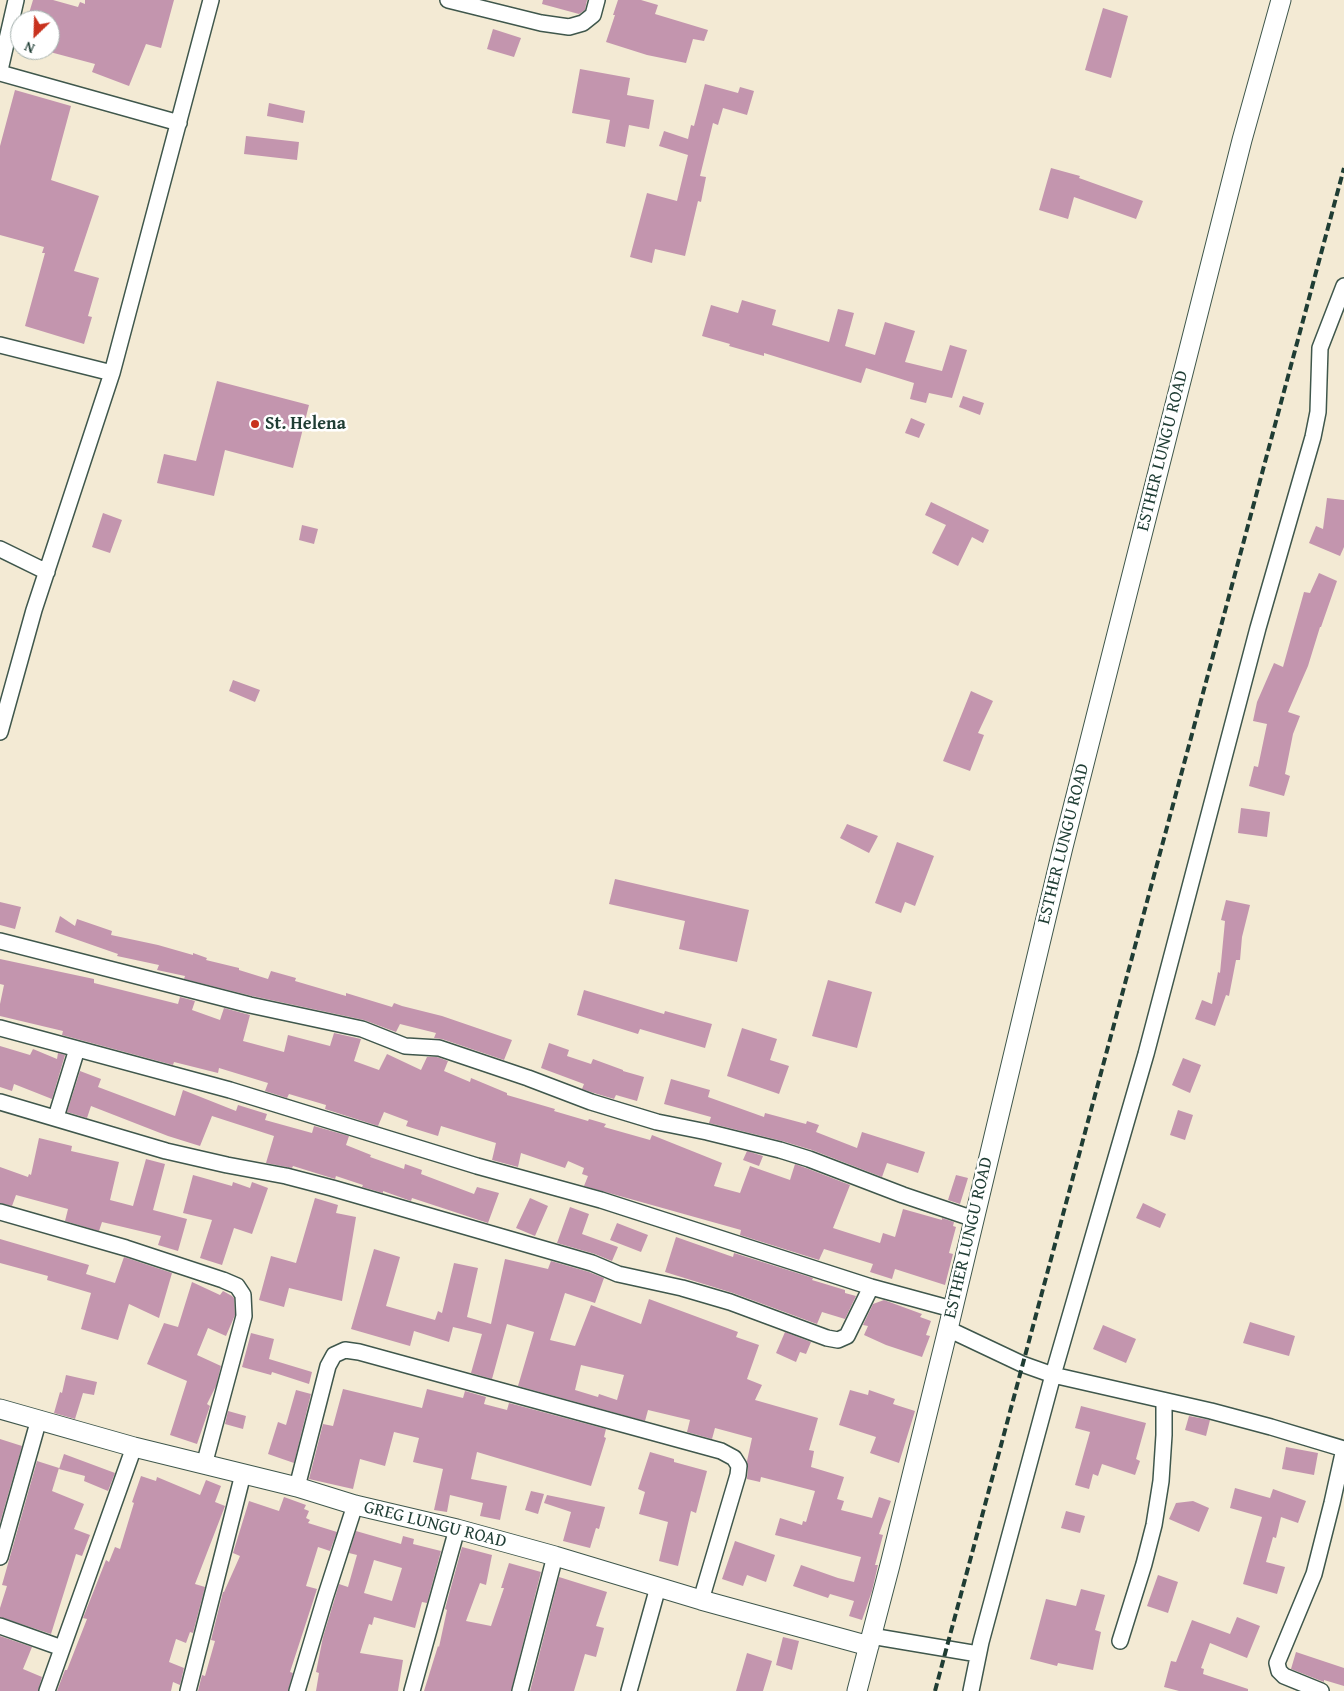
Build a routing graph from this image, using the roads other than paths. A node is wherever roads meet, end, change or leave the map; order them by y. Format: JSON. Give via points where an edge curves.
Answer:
{"nodes":[{"id":1,"x":16,"y":0,"type":"edge"},
{"id":2,"x":211,"y":0,"type":"edge"},
{"id":3,"x":448,"y":0,"type":"edge"},
{"id":4,"x":597,"y":0,"type":"edge"},
{"id":5,"x":1281,"y":0,"type":"edge"},
{"id":6,"x":0,"y":72,"type":"edge"},
{"id":7,"x":179,"y":123,"type":"junction"},
{"id":8,"x":1344,"y":286,"type":"edge"},
{"id":9,"x":0,"y":345,"type":"edge"},
{"id":10,"x":112,"y":373,"type":"junction"},
{"id":11,"x":0,"y":549,"type":"edge"},
{"id":12,"x":47,"y":572,"type":"junction"},
{"id":13,"x":0,"y":732,"type":"edge"},
{"id":14,"x":0,"y":941,"type":"edge"},
{"id":15,"x":0,"y":1028,"type":"edge"},
{"id":16,"x":77,"y":1049,"type":"junction"},
{"id":17,"x":0,"y":1102,"type":"edge"},
{"id":18,"x":56,"y":1117,"type":"junction"},
{"id":19,"x":0,"y":1212,"type":"edge"},
{"id":20,"x":974,"y":1219,"type":"junction"},
{"id":21,"x":871,"y":1287,"type":"junction"},
{"id":22,"x":952,"y":1309,"type":"junction"},
{"id":23,"x":948,"y":1329,"type":"junction"},
{"id":24,"x":1053,"y":1375,"type":"junction"},
{"id":25,"x":1164,"y":1401,"type":"junction"},
{"id":26,"x":0,"y":1409,"type":"edge"},
{"id":27,"x":39,"y":1419,"type":"junction"},
{"id":28,"x":134,"y":1447,"type":"junction"},
{"id":29,"x":1344,"y":1449,"type":"edge"},
{"id":30,"x":204,"y":1465,"type":"junction"},
{"id":31,"x":243,"y":1474,"type":"junction"},
{"id":32,"x":297,"y":1487,"type":"junction"},
{"id":33,"x":355,"y":1504,"type":"junction"},
{"id":34,"x":457,"y":1529,"type":"junction"},
{"id":35,"x":0,"y":1556,"type":"edge"},
{"id":36,"x":555,"y":1556,"type":"junction"},
{"id":37,"x":658,"y":1586,"type":"junction"},
{"id":38,"x":701,"y":1600,"type":"junction"},
{"id":39,"x":0,"y":1626,"type":"edge"},
{"id":40,"x":870,"y":1641,"type":"junction"},
{"id":41,"x":1120,"y":1641,"type":"dead end"},
{"id":42,"x":62,"y":1648,"type":"junction"},
{"id":43,"x":978,"y":1654,"type":"junction"},
{"id":44,"x":46,"y":1691,"type":"edge"},
{"id":45,"x":188,"y":1691,"type":"edge"},
{"id":46,"x":297,"y":1691,"type":"edge"},
{"id":47,"x":412,"y":1691,"type":"edge"},
{"id":48,"x":520,"y":1691,"type":"edge"},
{"id":49,"x":629,"y":1691,"type":"edge"},
{"id":50,"x":858,"y":1691,"type":"edge"},
{"id":51,"x":971,"y":1691,"type":"edge"},
{"id":52,"x":1321,"y":1691,"type":"edge"}],
"edges":[{"from":1,"to":6,"type":"street"},
{"from":2,"to":7,"type":"street"},
{"from":3,"to":4,"type":"street","via":[[569,27],[583,23],[593,15]]},
{"from":5,"to":20,"type":"street","name":"ESTHER LUNGU ROAD","via":[[1242,140],[1063,847]]},
{"from":6,"to":7,"type":"street"},
{"from":7,"to":10,"type":"street"},
{"from":8,"to":24,"type":"street","via":[[1320,348],[1318,412],[1313,437],[1255,637],[1146,1054]]},
{"from":9,"to":10,"type":"street"},
{"from":10,"to":12,"type":"street"},
{"from":11,"to":12,"type":"street"},
{"from":12,"to":13,"type":"street"},
{"from":14,"to":20,"type":"street","via":[[250,1005],[362,1029],[405,1046],[439,1048],[657,1122],[810,1159]]},
{"from":15,"to":16,"type":"street"},
{"from":16,"to":18,"type":"street"},
{"from":16,"to":21,"type":"street","via":[[230,1090],[477,1166],[601,1200]]},
{"from":17,"to":18,"type":"street"},
{"from":18,"to":21,"type":"street","via":[[166,1151],[332,1188],[592,1263],[618,1274],[682,1288],[827,1338],[838,1340],[846,1336]]},
{"from":19,"to":30,"type":"street","via":[[126,1248],[237,1286],[243,1295],[244,1316]]},
{"from":20,"to":22,"type":"street","name":"ESTHER LUNGU ROAD"},
{"from":21,"to":22,"type":"street"},
{"from":22,"to":23,"type":"street","name":"ESTHER LUNGU ROAD"},
{"from":23,"to":24,"type":"street"},
{"from":23,"to":40,"type":"street","name":"ESTHER LUNGU ROAD"},
{"from":24,"to":25,"type":"street"},
{"from":24,"to":43,"type":"street"},
{"from":25,"to":29,"type":"street","via":[[1211,1410]]},
{"from":25,"to":41,"type":"street","via":[[1161,1481],[1154,1525]]},
{"from":26,"to":27,"type":"street","name":"GREG LUNGU ROAD"},
{"from":27,"to":28,"type":"street","name":"GREG LUNGU ROAD"},
{"from":27,"to":35,"type":"street"},
{"from":28,"to":30,"type":"street","name":"GREG LUNGU ROAD"},
{"from":28,"to":42,"type":"street"},
{"from":29,"to":52,"type":"street","via":[[1314,1574],[1278,1663],[1284,1676]]},
{"from":30,"to":31,"type":"street","name":"GREG LUNGU ROAD"},
{"from":31,"to":32,"type":"street","name":"GREG LUNGU ROAD"},
{"from":31,"to":45,"type":"street"},
{"from":32,"to":33,"type":"street","name":"GREG LUNGU ROAD"},
{"from":32,"to":38,"type":"street","via":[[328,1366],[334,1355],[345,1350],[721,1451],[734,1458],[738,1475]]},
{"from":33,"to":34,"type":"street","name":"GREG LUNGU ROAD"},
{"from":33,"to":46,"type":"street"},
{"from":34,"to":36,"type":"street","name":"GREG LUNGU ROAD"},
{"from":34,"to":47,"type":"street"},
{"from":36,"to":37,"type":"street","name":"GREG LUNGU ROAD"},
{"from":36,"to":48,"type":"street"},
{"from":37,"to":38,"type":"street","name":"GREG LUNGU ROAD"},
{"from":37,"to":49,"type":"street"},
{"from":38,"to":40,"type":"street","name":"GREG LUNGU ROAD"},
{"from":39,"to":42,"type":"street"},
{"from":40,"to":43,"type":"street"},
{"from":40,"to":50,"type":"street","name":"ESTHER LUNGU ROAD"},
{"from":42,"to":44,"type":"street"},
{"from":43,"to":51,"type":"street"}]}
